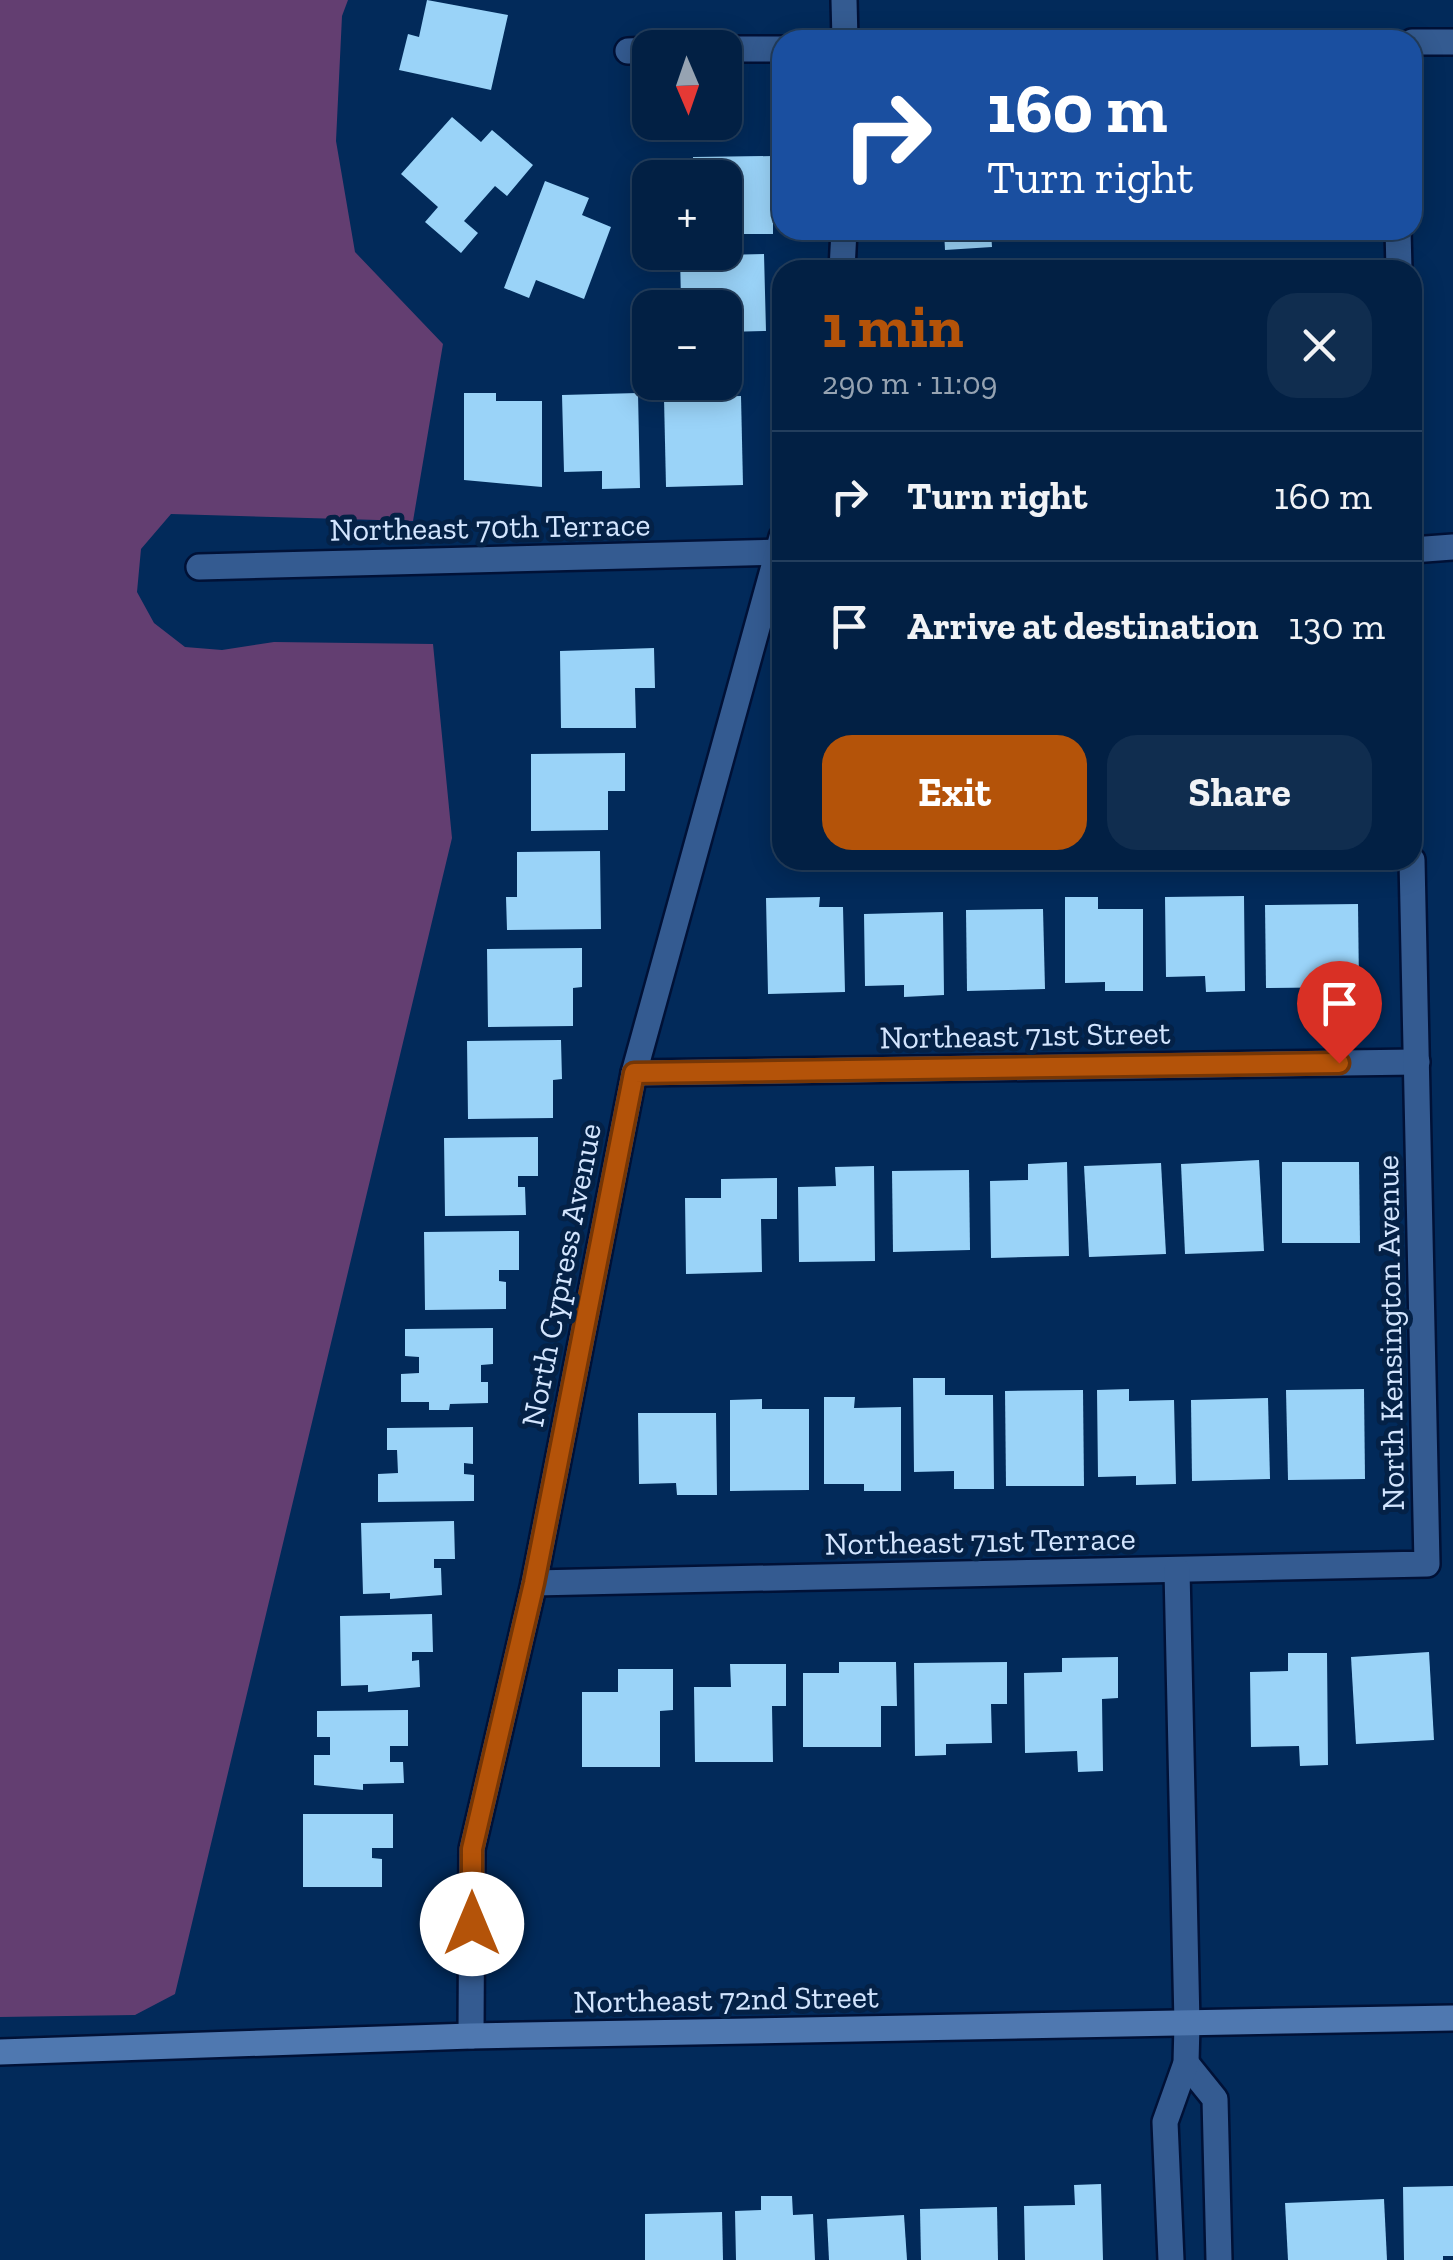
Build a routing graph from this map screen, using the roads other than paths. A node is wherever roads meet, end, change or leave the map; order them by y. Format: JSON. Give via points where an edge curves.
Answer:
{"nodes":[{"id":1,"x":844,"y":0,"type":"edge"},
{"id":2,"x":845,"y":30,"type":"edge"},
{"id":3,"x":1422,"y":42,"type":"edge"},
{"id":4,"x":1453,"y":42,"type":"edge"},
{"id":5,"x":772,"y":49,"type":"edge"},
{"id":6,"x":742,"y":50,"type":"edge"},
{"id":7,"x":1453,"y":546,"type":"edge"},
{"id":8,"x":772,"y":547,"type":"edge"},
{"id":9,"x":1422,"y":549,"type":"edge"},
{"id":10,"x":199,"y":567,"type":"dead end"},
{"id":11,"x":772,"y":579,"type":"edge"},
{"id":12,"x":1412,"y":870,"type":"edge"},
{"id":13,"x":1417,"y":1062,"type":"junction"},
{"id":14,"x":634,"y":1073,"type":"junction"},
{"id":15,"x":1427,"y":1564,"type":"joint"},
{"id":16,"x":1177,"y":1570,"type":"junction"},
{"id":17,"x":534,"y":1583,"type":"junction"},
{"id":18,"x":1453,"y":2018,"type":"edge"},
{"id":19,"x":1187,"y":2024,"type":"junction"},
{"id":20,"x":471,"y":2036,"type":"junction"},
{"id":21,"x":0,"y":2052,"type":"edge"},
{"id":22,"x":1186,"y":2062,"type":"junction"},
{"id":23,"x":1170,"y":2260,"type":"edge"},
{"id":24,"x":1220,"y":2260,"type":"edge"}],
"edges":[{"from":1,"to":2,"type":"street"},
{"from":3,"to":4,"type":"street"},
{"from":5,"to":6,"type":"street"},
{"from":7,"to":9,"type":"street"},
{"from":8,"to":10,"type":"street","name":"Northeast 70th Terrace"},
{"from":11,"to":14,"type":"street","name":"North Cypress Avenue"},
{"from":12,"to":13,"type":"street","name":"North Kensington Avenue"},
{"from":13,"to":14,"type":"street","name":"Northeast 71st Street"},
{"from":13,"to":15,"type":"street","name":"North Kensington Avenue"},
{"from":14,"to":17,"type":"street","name":"North Cypress Avenue"},
{"from":15,"to":16,"type":"street","name":"Northeast 71st Terrace"},
{"from":16,"to":17,"type":"street","name":"Northeast 71st Terrace"},
{"from":16,"to":19,"type":"street"},
{"from":17,"to":20,"type":"street","name":"North Cypress Avenue","via":[[472,1849]]},
{"from":18,"to":19,"type":"main road","name":"Northeast 72nd Street"},
{"from":19,"to":20,"type":"main road","name":"Northeast 72nd Street"},
{"from":19,"to":22,"type":"street"},
{"from":20,"to":21,"type":"main road","name":"Northeast 72nd Street"},
{"from":22,"to":23,"type":"street","via":[[1164,2122]]},
{"from":22,"to":24,"type":"street","via":[[1214,2099]]}]}
